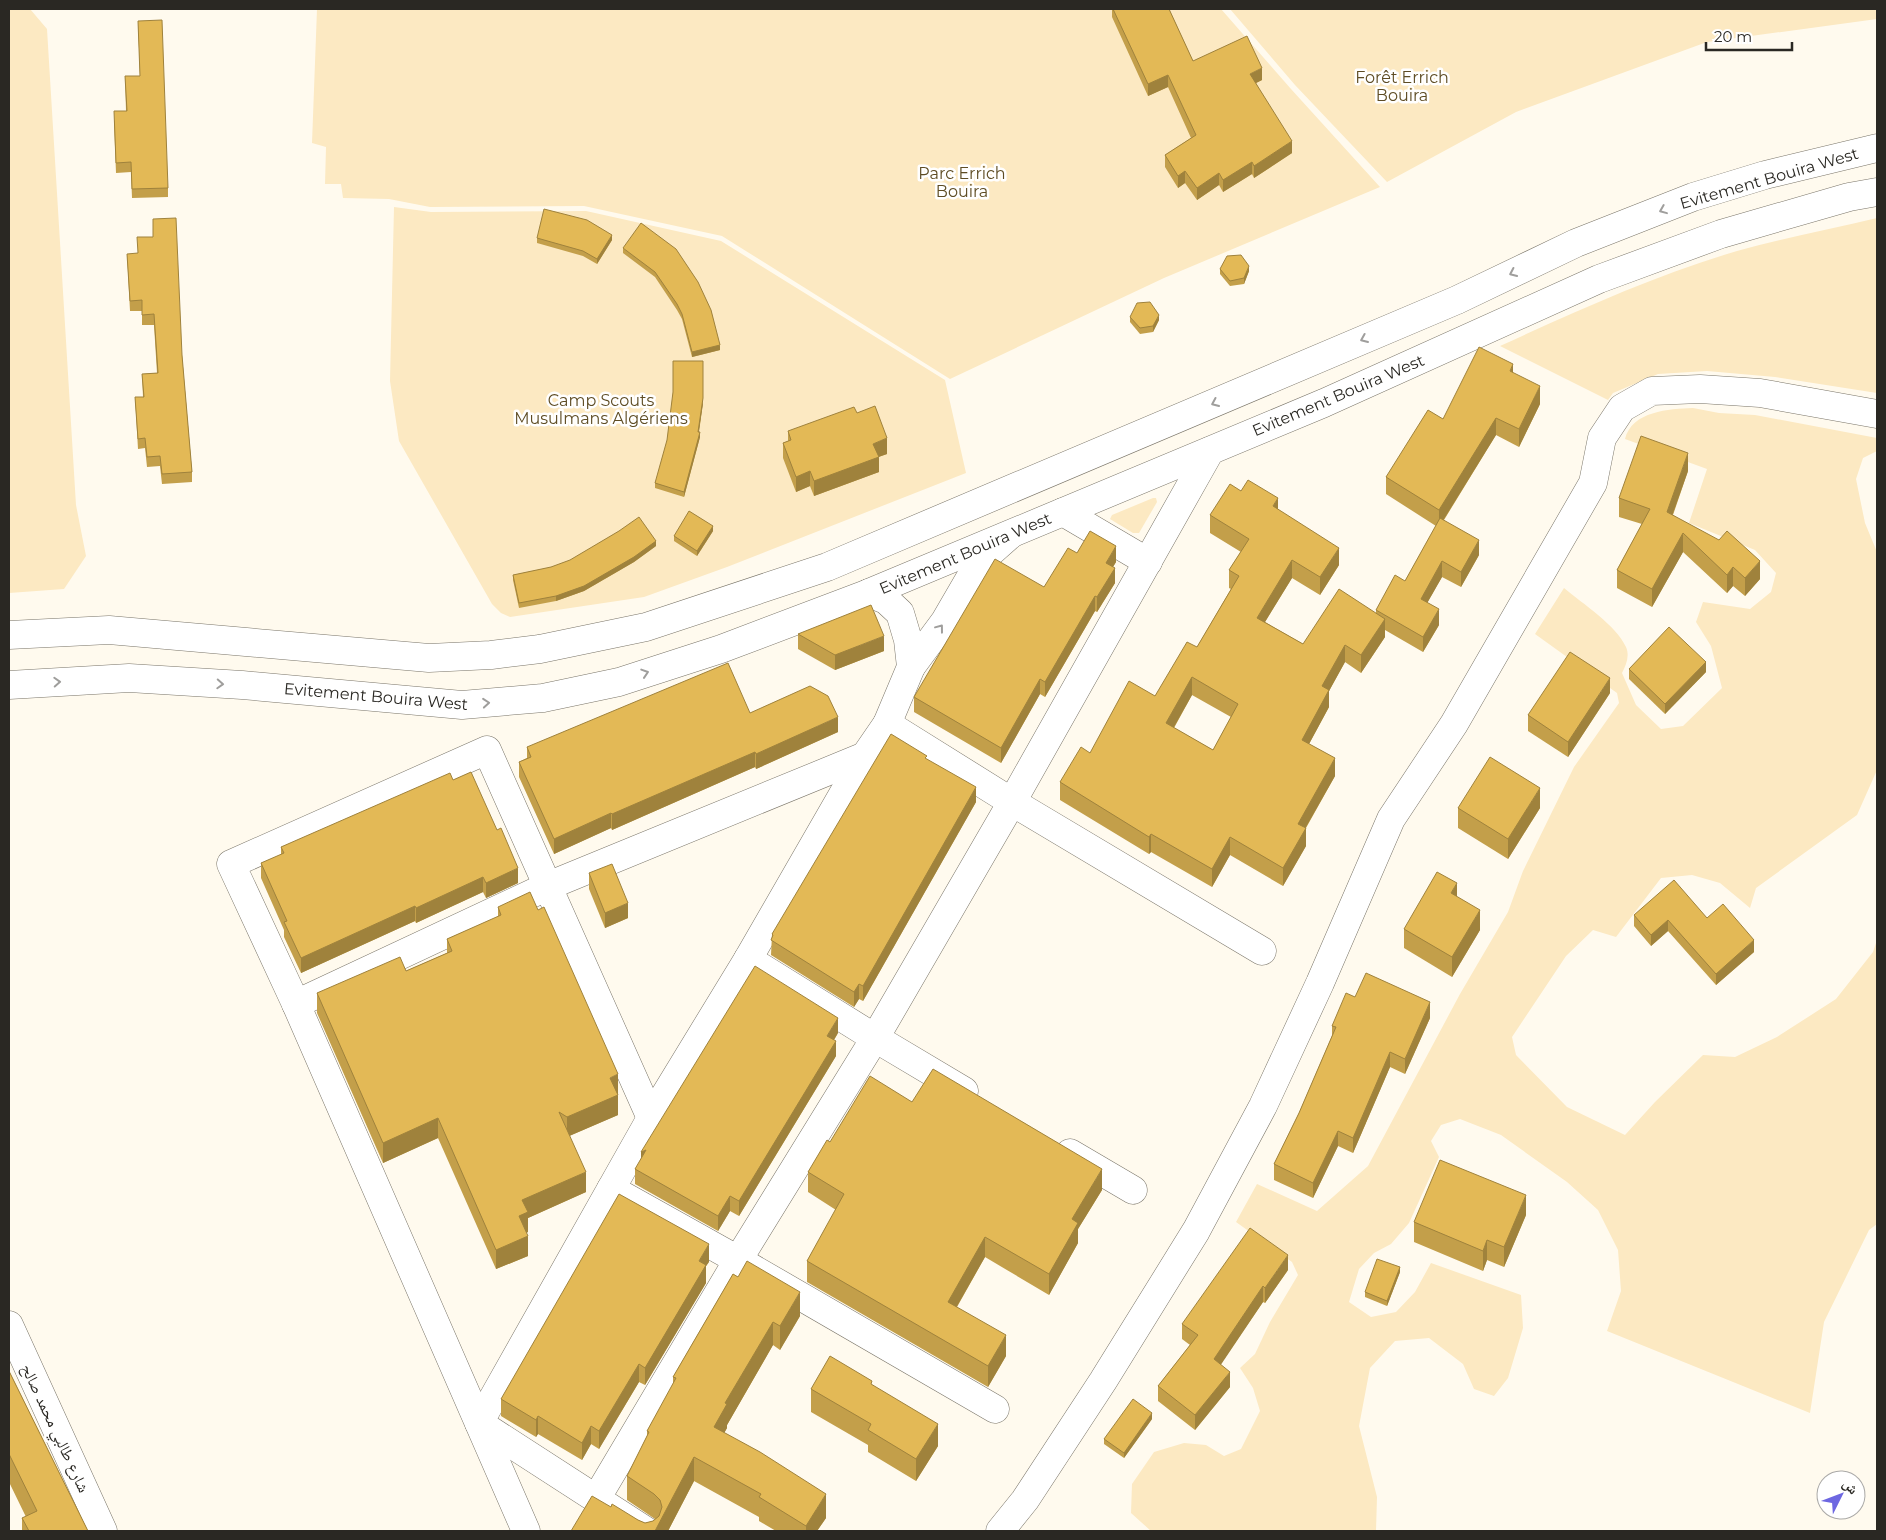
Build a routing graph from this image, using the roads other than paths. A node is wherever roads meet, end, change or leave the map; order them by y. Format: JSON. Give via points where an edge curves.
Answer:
{"nodes":[{"id":1,"x":1877,"y":148,"type":"edge"},
{"id":2,"x":1877,"y":192,"type":"edge"},
{"id":3,"x":1877,"y":414,"type":"edge"},
{"id":4,"x":1210,"y":451,"type":"junction"},
{"id":5,"x":1063,"y":512,"type":"junction"},
{"id":6,"x":1013,"y":532,"type":"junction"},
{"id":7,"x":1148,"y":562,"type":"junction"},
{"id":8,"x":869,"y":593,"type":"junction"},
{"id":9,"x":9,"y":636,"type":"edge"},
{"id":10,"x":911,"y":667,"type":"junction"},
{"id":11,"x":9,"y":685,"type":"edge"},
{"id":12,"x":887,"y":724,"type":"junction"},
{"id":13,"x":865,"y":756,"type":"junction"},
{"id":14,"x":1012,"y":802,"type":"junction"},
{"id":15,"x":548,"y":886,"type":"junction"},
{"id":16,"x":1262,"y":951,"type":"dead end"},
{"id":17,"x":748,"y":959,"type":"junction"},
{"id":18,"x":296,"y":1004,"type":"junction"},
{"id":19,"x":875,"y":1038,"type":"junction"},
{"id":20,"x":983,"y":1102,"type":"edge"},
{"id":21,"x":651,"y":1118,"type":"junction"},
{"id":22,"x":1050,"y":1141,"type":"edge"},
{"id":23,"x":611,"y":1189,"type":"junction"},
{"id":24,"x":1134,"y":1190,"type":"dead end"},
{"id":25,"x":738,"y":1260,"type":"junction"},
{"id":26,"x":9,"y":1325,"type":"edge"},
{"id":27,"x":994,"y":1409,"type":"dead end"},
{"id":28,"x":479,"y":1423,"type":"junction"},
{"id":29,"x":596,"y":1499,"type":"junction"},
{"id":30,"x":103,"y":1531,"type":"edge"},
{"id":31,"x":526,"y":1531,"type":"edge"},
{"id":32,"x":646,"y":1531,"type":"edge"},
{"id":33,"x":1000,"y":1531,"type":"edge"}],
"edges":[{"from":1,"to":9,"type":"main road","name":"Evitement Bouira West","one_way":true,"via":[[1765,175],[1693,197],[1576,244],[1457,300],[827,567],[646,627],[540,649],[429,658],[109,630]]},
{"from":2,"to":4,"type":"main road","name":"Evitement Bouira West","via":[[1721,234],[1599,279]]},
{"from":3,"to":33,"type":"main road","via":[[1760,393],[1700,389],[1652,391],[1622,408],[1602,438],[1593,484],[1454,724],[1392,819],[1264,1106],[1196,1231],[1103,1382],[1025,1500]]},
{"from":4,"to":5,"type":"main road","name":"Evitement Bouira West"},
{"from":4,"to":7,"type":"main road"},
{"from":5,"to":6,"type":"main road","name":"Evitement Bouira West"},
{"from":5,"to":7,"type":"main road"},
{"from":6,"to":8,"type":"main road","name":"Evitement Bouira West"},
{"from":10,"to":6,"type":"main road","one_way":true,"via":[[945,621],[984,558]]},
{"from":7,"to":14,"type":"main road"},
{"from":8,"to":10,"type":"main road","via":[[886,600],[900,613]]},
{"from":11,"to":8,"type":"main road","name":"Evitement Bouira West","one_way":true,"via":[[128,678],[462,705],[543,698],[620,682]]},
{"from":10,"to":12,"type":"main road"},
{"from":12,"to":13,"type":"main road"},
{"from":12,"to":14,"type":"main road"},
{"from":13,"to":15,"type":"main road"},
{"from":13,"to":17,"type":"main road"},
{"from":14,"to":16,"type":"main road"},
{"from":14,"to":19,"type":"main road"},
{"from":15,"to":18,"type":"main road"},
{"from":15,"to":18,"type":"main road","via":[[487,750],[231,864]]},
{"from":15,"to":21,"type":"main road"},
{"from":17,"to":19,"type":"main road"},
{"from":17,"to":21,"type":"main road"},
{"from":18,"to":28,"type":"main road"},
{"from":19,"to":20,"type":"main road"},
{"from":19,"to":25,"type":"main road"},
{"from":21,"to":23,"type":"main road"},
{"from":22,"to":24,"type":"main road"},
{"from":23,"to":25,"type":"main road"},
{"from":23,"to":28,"type":"main road"},
{"from":25,"to":27,"type":"main road"},
{"from":25,"to":29,"type":"main road"},
{"from":26,"to":30,"type":"main road","name":"شارع طالبي محمد صالح"},
{"from":28,"to":29,"type":"main road"},
{"from":28,"to":31,"type":"main road"},
{"from":29,"to":32,"type":"main road"}]}
